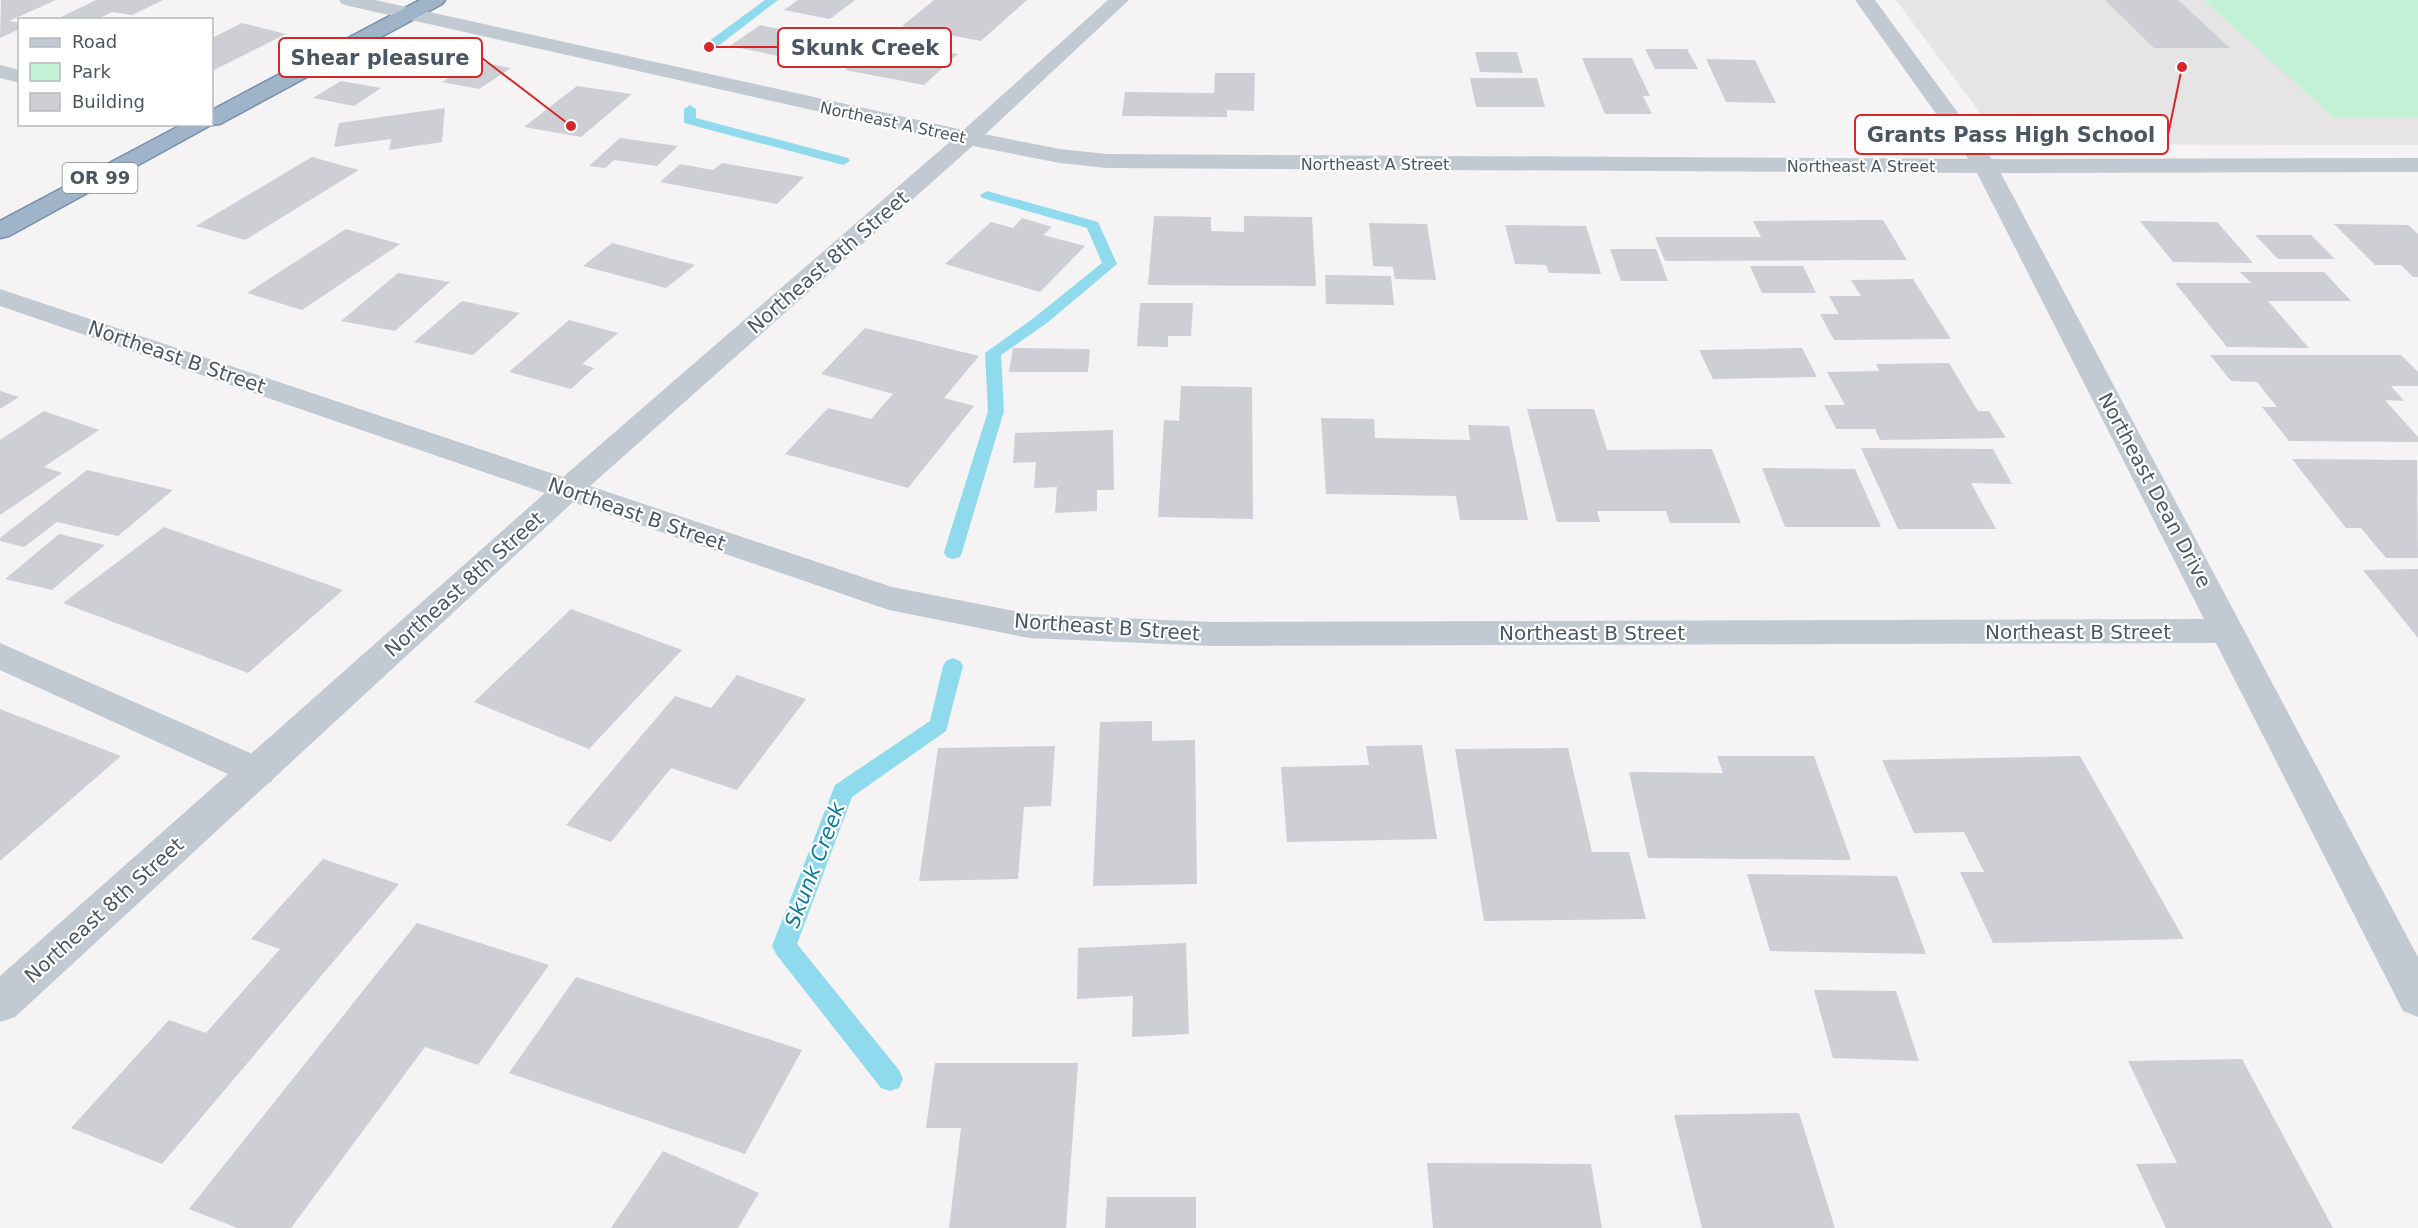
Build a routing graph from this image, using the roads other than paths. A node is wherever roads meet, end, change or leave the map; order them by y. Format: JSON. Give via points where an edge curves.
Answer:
{"nodes":[{"id":1,"x":350,"y":0,"type":"edge"},
{"id":2,"x":435,"y":0,"type":"edge"},
{"id":3,"x":1119,"y":0,"type":"edge"},
{"id":4,"x":1865,"y":0,"type":"edge"},
{"id":5,"x":409,"y":14,"type":"junction"},
{"id":6,"x":0,"y":72,"type":"edge"},
{"id":7,"x":18,"y":76,"type":"edge"},
{"id":8,"x":213,"y":116,"type":"edge"},
{"id":9,"x":194,"y":126,"type":"edge"},
{"id":10,"x":968,"y":138,"type":"junction"},
{"id":11,"x":2418,"y":165,"type":"edge"},
{"id":12,"x":1985,"y":166,"type":"junction"},
{"id":13,"x":0,"y":231,"type":"edge"},
{"id":14,"x":0,"y":297,"type":"edge"},
{"id":15,"x":567,"y":490,"type":"junction"},
{"id":16,"x":2229,"y":631,"type":"junction"},
{"id":17,"x":0,"y":656,"type":"edge"},
{"id":18,"x":258,"y":772,"type":"junction"},
{"id":19,"x":2418,"y":998,"type":"edge"},
{"id":20,"x":0,"y":1003,"type":"edge"}],
"edges":[{"from":1,"to":5,"type":"street","name":"Northeast A Street"},
{"from":2,"to":5,"type":"highway","number":"OR 99"},
{"from":3,"to":10,"type":"street","name":"Northeast 8th Street"},
{"from":4,"to":12,"type":"street","name":"Northeast Dean Drive"},
{"from":5,"to":8,"type":"highway","number":"OR 99"},
{"from":5,"to":10,"type":"street","name":"Northeast A Street"},
{"from":6,"to":7,"type":"street"},
{"from":9,"to":13,"type":"highway","number":"OR 99"},
{"from":10,"to":12,"type":"street","name":"Northeast A Street","via":[[1060,156],[1157,163]]},
{"from":10,"to":15,"type":"street","name":"Northeast 8th Street"},
{"from":11,"to":12,"type":"street","name":"Northeast A Street"},
{"from":12,"to":16,"type":"street","name":"Northeast Dean Drive"},
{"from":14,"to":15,"type":"street","name":"Northeast B Street"},
{"from":15,"to":16,"type":"street","name":"Northeast B Street","via":[[889,598],[1029,626],[1212,634]]},
{"from":15,"to":18,"type":"street","name":"Northeast 8th Street"},
{"from":16,"to":19,"type":"street","name":"Northeast Dean Drive"},
{"from":17,"to":18,"type":"street"},
{"from":18,"to":20,"type":"street","name":"Northeast 8th Street"}]}
